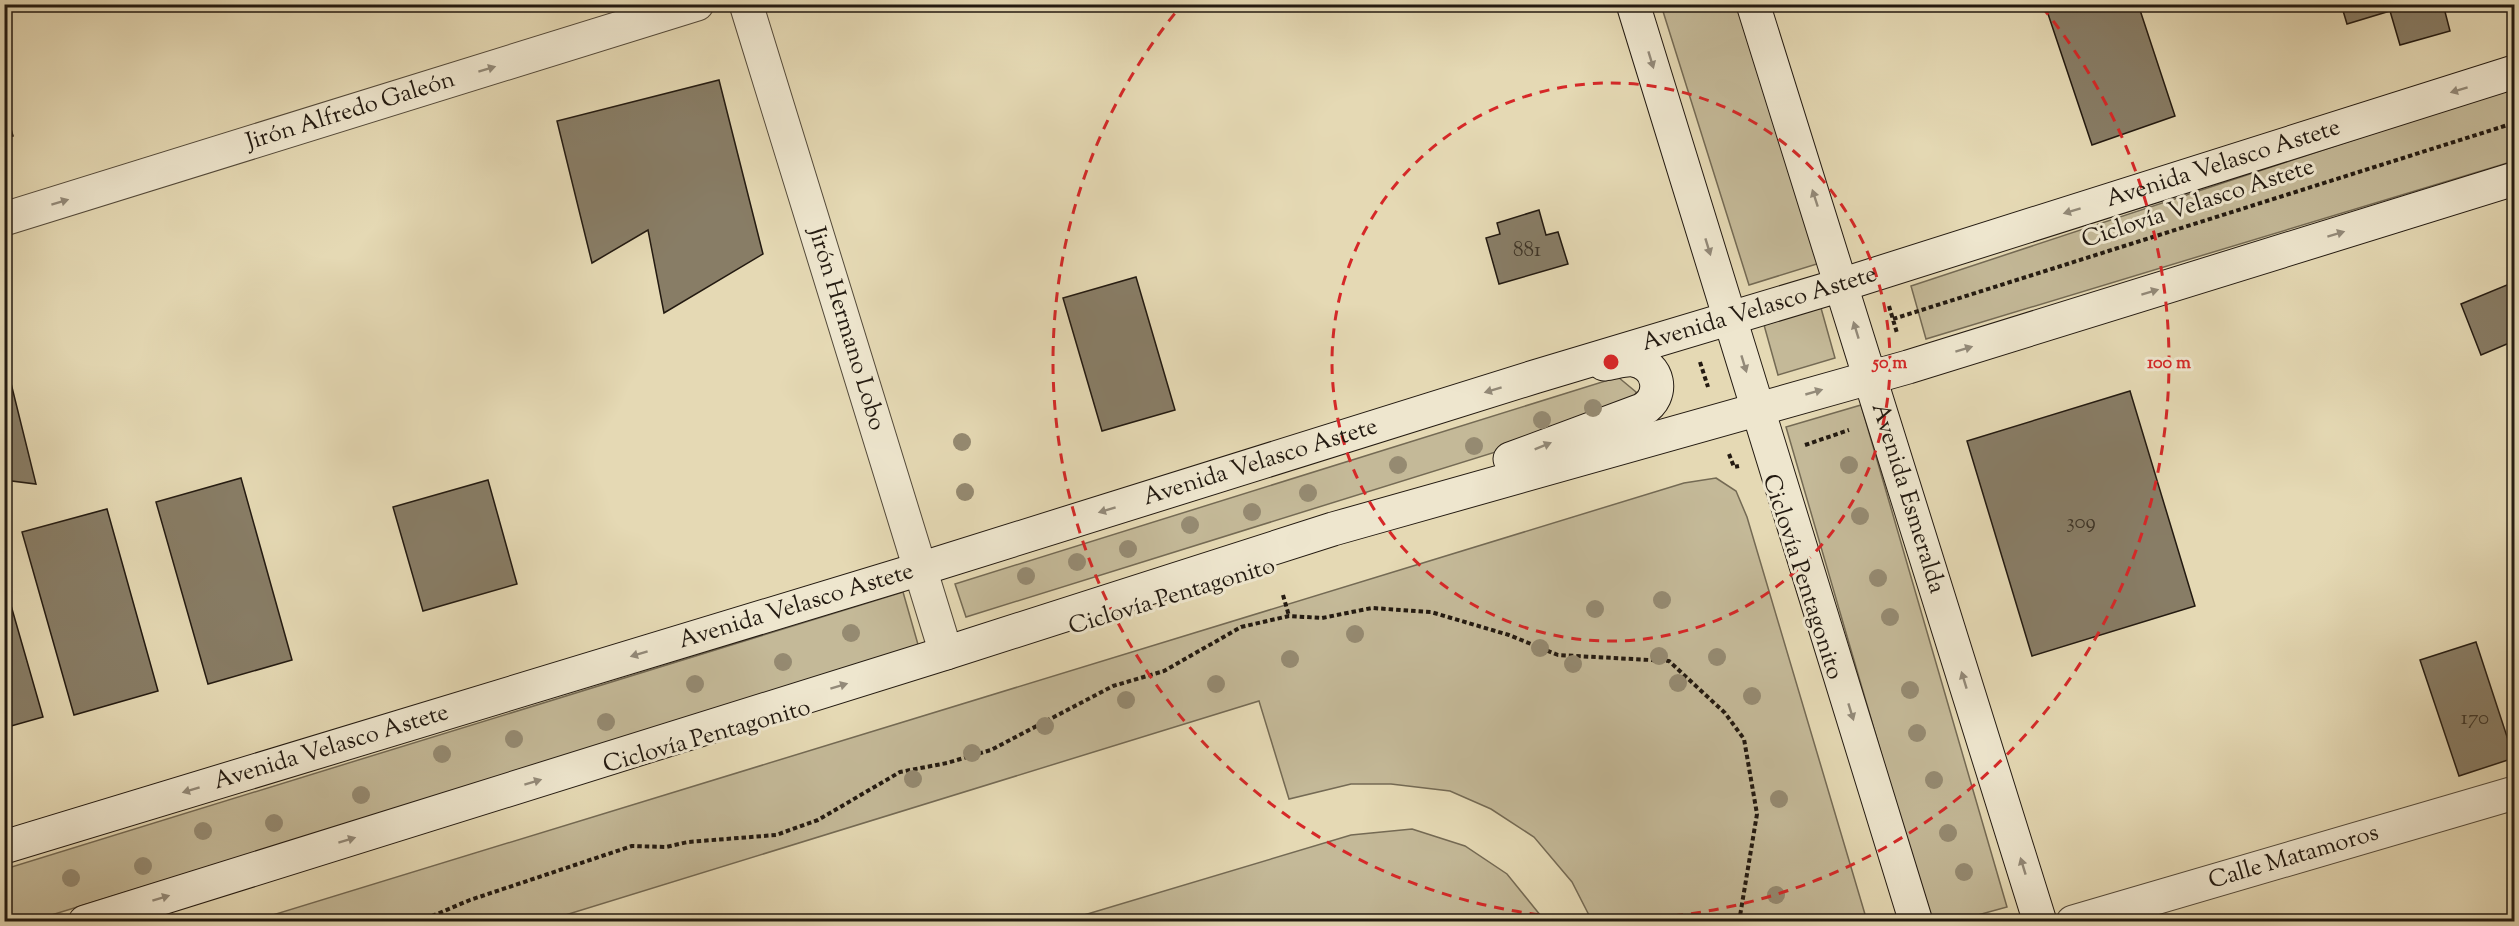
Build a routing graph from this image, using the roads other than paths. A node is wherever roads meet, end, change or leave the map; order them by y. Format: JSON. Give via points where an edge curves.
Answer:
{"nodes":[{"id":1,"x":697,"y":4,"type":"edge"},
{"id":2,"x":746,"y":4,"type":"edge"},
{"id":3,"x":1633,"y":4,"type":"edge"},
{"id":4,"x":1753,"y":4,"type":"edge"},
{"id":5,"x":2514,"y":72,"type":"edge"},
{"id":6,"x":2514,"y":178,"type":"edge"},
{"id":7,"x":4,"y":219,"type":"edge"},
{"id":8,"x":1841,"y":285,"type":"junction"},
{"id":9,"x":1730,"y":319,"type":"junction"},
{"id":10,"x":1870,"y":376,"type":"junction"},
{"id":11,"x":1534,"y":378,"type":"junction"},
{"id":12,"x":1758,"y":409,"type":"junction"},
{"id":13,"x":1333,"y":530,"type":"junction"},
{"id":14,"x":920,"y":568,"type":"junction"},
{"id":15,"x":946,"y":653,"type":"junction"},
{"id":16,"x":2514,"y":793,"type":"edge"},
{"id":17,"x":4,"y":847,"type":"edge"},
{"id":18,"x":85,"y":921,"type":"edge"},
{"id":19,"x":1916,"y":921,"type":"edge"},
{"id":20,"x":2040,"y":921,"type":"edge"},
{"id":21,"x":2073,"y":921,"type":"edge"}],
"edges":[{"from":7,"to":1,"type":"main road","name":"Jirón Alfredo Galeón","one_way":true},
{"from":2,"to":14,"type":"main road","name":"Jirón Hermano Lobo"},
{"from":3,"to":9,"type":"main road","one_way":true},
{"from":8,"to":4,"type":"main road","name":"Avenida Esmeralda","one_way":true},
{"from":5,"to":8,"type":"main road","name":"Avenida Velasco Astete","one_way":true},
{"from":10,"to":6,"type":"main road","one_way":true},
{"from":8,"to":9,"type":"main road","name":"Avenida Velasco Astete"},
{"from":10,"to":8,"type":"main road","name":"Avenida Esmeralda","one_way":true},
{"from":9,"to":11,"type":"main road","name":"Avenida Velasco Astete"},
{"from":9,"to":12,"type":"main road","one_way":true},
{"from":12,"to":10,"type":"main road","one_way":true},
{"from":20,"to":10,"type":"main road","name":"Avenida Esmeralda","one_way":true},
{"from":13,"to":11,"type":"main road","one_way":true,"via":[[1642,410],[1653,404],[1657,392],[1649,369],[1631,359]]},
{"from":11,"to":14,"type":"main road","name":"Avenida Velasco Astete","one_way":true},
{"from":12,"to":13,"type":"main road"},
{"from":12,"to":19,"type":"main road","one_way":true},
{"from":13,"to":15,"type":"main road"},
{"from":14,"to":15,"type":"main road","name":"Jirón Hermano Lobo"},
{"from":14,"to":17,"type":"main road","name":"Avenida Velasco Astete","one_way":true},
{"from":18,"to":15,"type":"main road","one_way":true},
{"from":16,"to":21,"type":"main road","name":"Calle Matamoros"}]}
